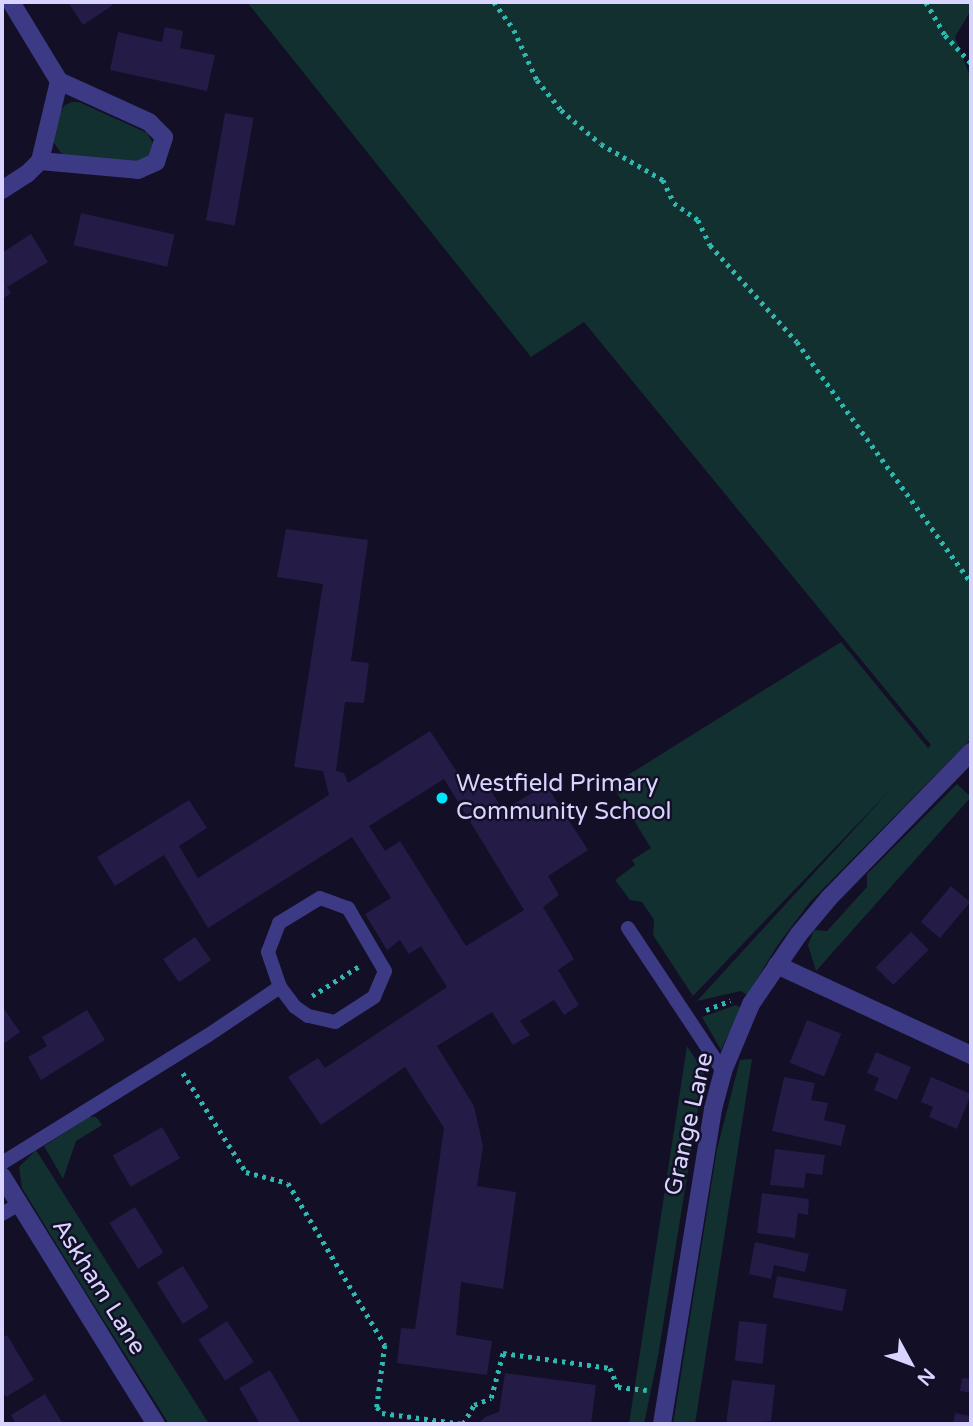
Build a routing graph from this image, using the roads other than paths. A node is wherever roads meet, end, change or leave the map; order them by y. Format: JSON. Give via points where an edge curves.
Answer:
{"nodes":[{"id":1,"x":10,"y":2,"type":"edge"},
{"id":2,"x":59,"y":81,"type":"junction"},
{"id":3,"x":40,"y":161,"type":"junction"},
{"id":4,"x":2,"y":190,"type":"edge"},
{"id":5,"x":971,"y":752,"type":"edge"},
{"id":6,"x":628,"y":928,"type":"dead end"},
{"id":7,"x":777,"y":965,"type":"junction"},
{"id":8,"x":279,"y":987,"type":"junction"},
{"id":9,"x":971,"y":1055,"type":"edge"},
{"id":10,"x":723,"y":1071,"type":"junction"},
{"id":11,"x":2,"y":1163,"type":"edge"},
{"id":12,"x":2,"y":1176,"type":"edge"},
{"id":13,"x":19,"y":1204,"type":"junction"},
{"id":14,"x":2,"y":1214,"type":"edge"},
{"id":15,"x":156,"y":1424,"type":"edge"},
{"id":16,"x":662,"y":1424,"type":"edge"}],
"edges":[{"from":1,"to":2,"type":"street"},
{"from":2,"to":3,"type":"street"},
{"from":2,"to":3,"type":"street","via":[[149,122],[164,137],[156,162],[138,170]]},
{"from":3,"to":4,"type":"street"},
{"from":5,"to":7,"type":"street","name":"Grange Lane","via":[[829,898]]},
{"from":6,"to":10,"type":"lane"},
{"from":7,"to":9,"type":"street"},
{"from":7,"to":10,"type":"street","name":"Grange Lane","via":[[751,1004]]},
{"from":8,"to":8,"type":"lane","via":[[268,953],[279,923],[320,898],[348,908],[385,971],[374,997],[335,1022],[308,1016]]},
{"from":8,"to":11,"type":"lane"},
{"from":10,"to":16,"type":"street","name":"Grange Lane","via":[[704,1151]]},
{"from":12,"to":13,"type":"street","name":"Askham Lane"},
{"from":13,"to":14,"type":"lane"},
{"from":13,"to":15,"type":"street","name":"Askham Lane"}]}
